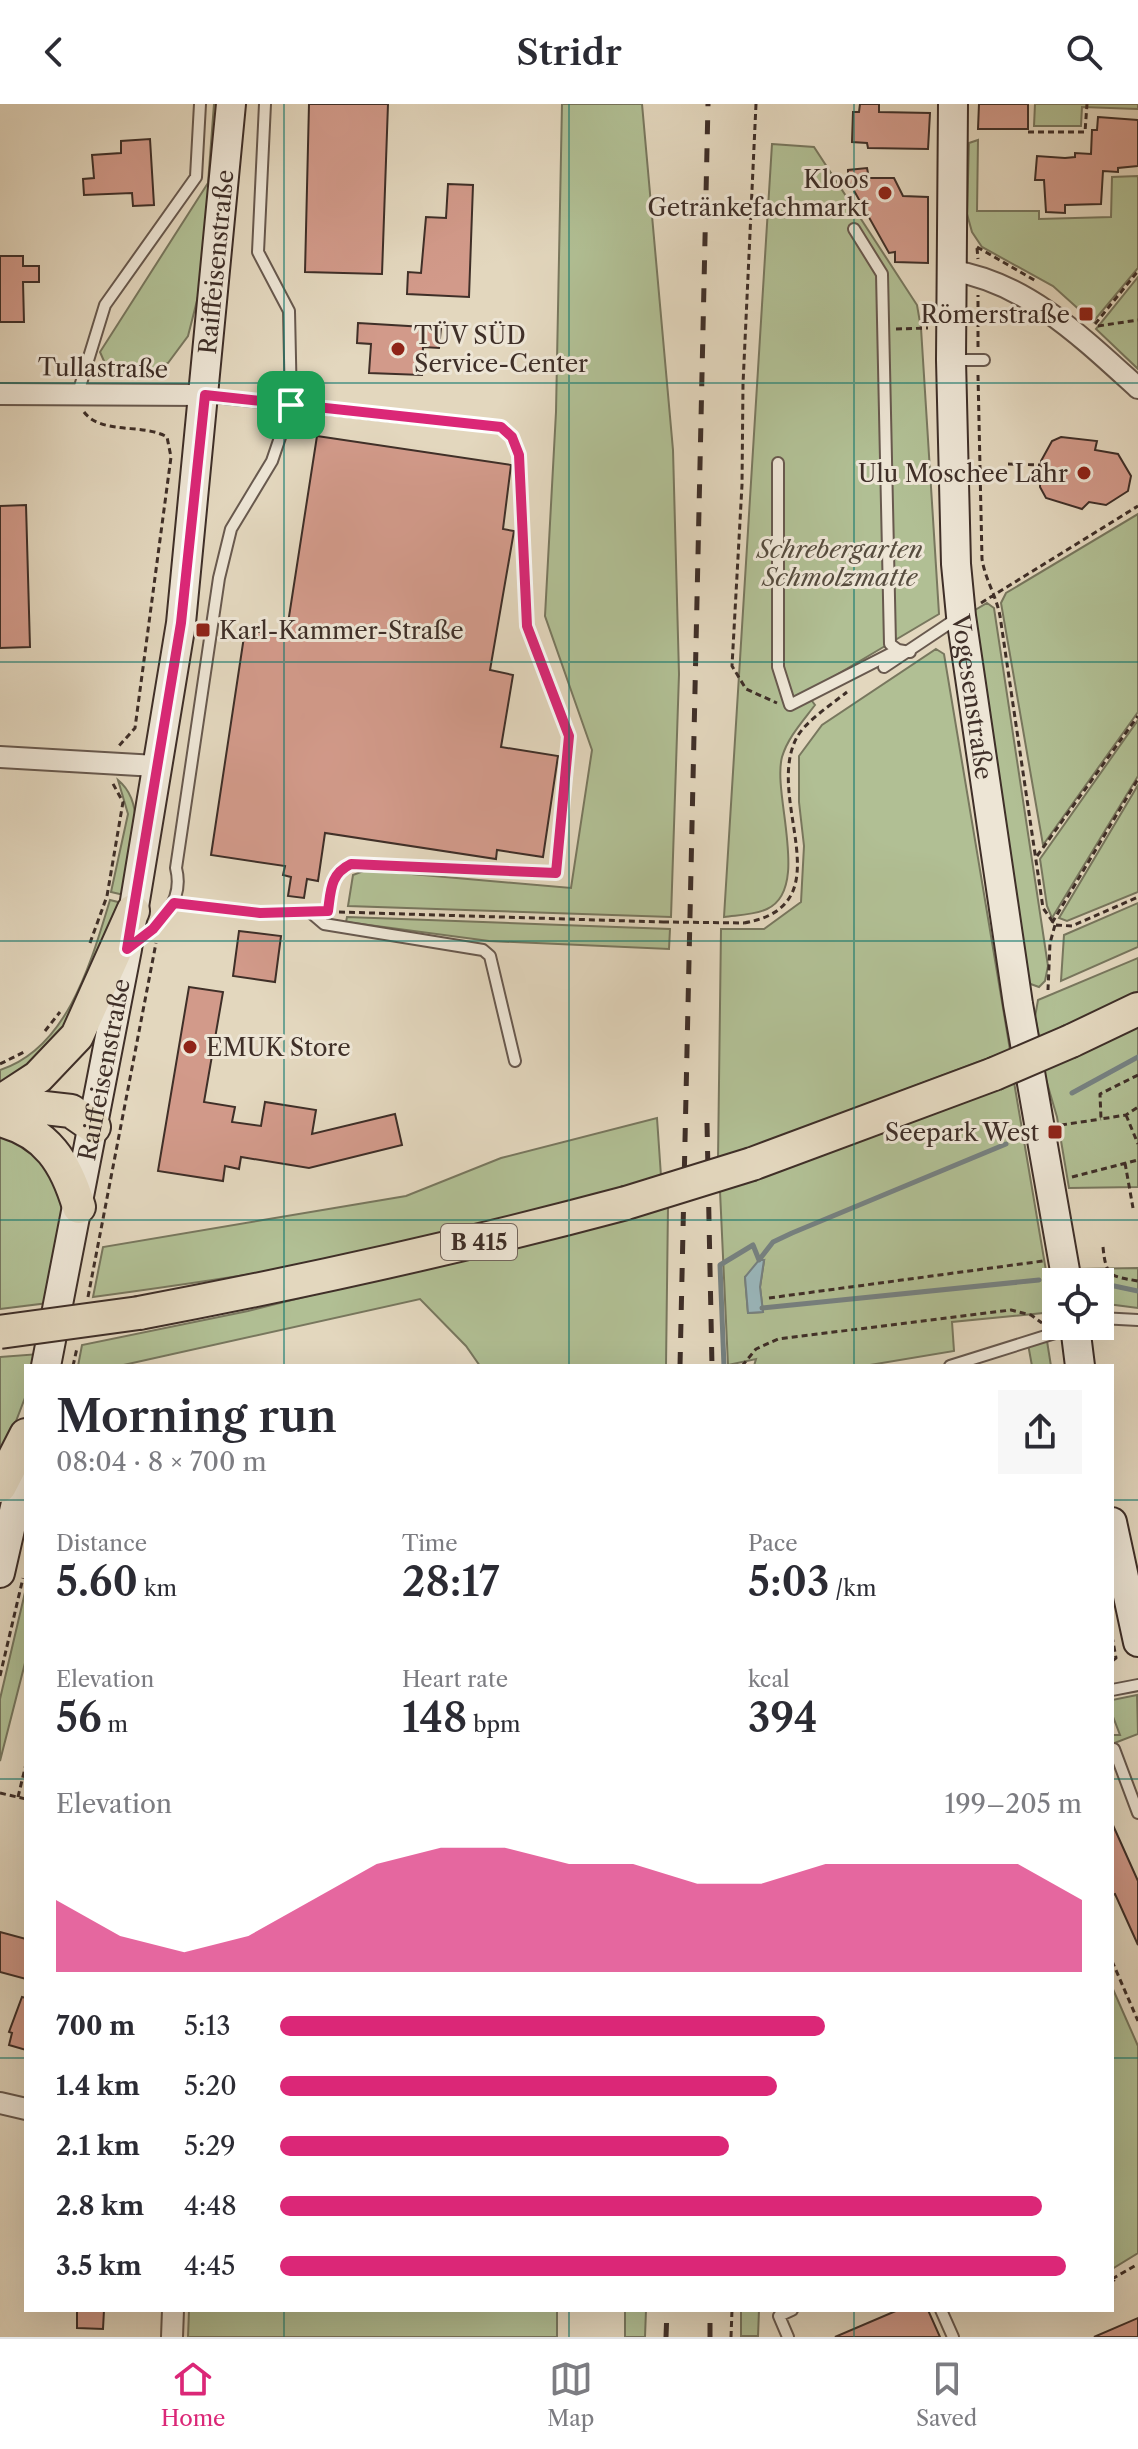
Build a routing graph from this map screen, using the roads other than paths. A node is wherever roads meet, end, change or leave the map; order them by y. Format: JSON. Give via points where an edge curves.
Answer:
{"nodes":[{"id":1,"x":200,"y":104,"type":"edge"},
{"id":2,"x":231,"y":104,"type":"edge"},
{"id":3,"x":265,"y":104,"type":"edge"},
{"id":4,"x":953,"y":104,"type":"edge"},
{"id":5,"x":854,"y":229,"type":"dead end"},
{"id":6,"x":966,"y":273,"type":"junction"},
{"id":7,"x":1138,"y":388,"type":"edge"},
{"id":8,"x":78,"y":393,"type":"junction"},
{"id":9,"x":0,"y":394,"type":"edge"},
{"id":10,"x":205,"y":395,"type":"junction"},
{"id":11,"x":291,"y":405,"type":"junction"},
{"id":12,"x":778,"y":463,"type":"dead end"},
{"id":13,"x":961,"y":616,"type":"junction"},
{"id":14,"x":898,"y":650,"type":"junction"},
{"id":15,"x":910,"y":652,"type":"junction"},
{"id":16,"x":884,"y":667,"type":"road end"},
{"id":17,"x":0,"y":757,"type":"edge"},
{"id":18,"x":156,"y":766,"type":"junction"},
{"id":19,"x":174,"y":903,"type":"junction"},
{"id":20,"x":120,"y":904,"type":"junction"},
{"id":21,"x":310,"y":912,"type":"junction"},
{"id":22,"x":127,"y":949,"type":"junction"},
{"id":23,"x":1138,"y":1009,"type":"edge"},
{"id":24,"x":515,"y":1061,"type":"dead end"},
{"id":25,"x":4,"y":1112,"type":"edge"},
{"id":26,"x":94,"y":1127,"type":"junction"},
{"id":27,"x":79,"y":1207,"type":"junction"},
{"id":28,"x":1064,"y":1268,"type":"edge"},
{"id":29,"x":1114,"y":1319,"type":"edge"},
{"id":30,"x":1138,"y":1320,"type":"edge"},
{"id":31,"x":0,"y":1332,"type":"edge"},
{"id":32,"x":1042,"y":1337,"type":"edge"},
{"id":33,"x":1072,"y":1340,"type":"edge"},
{"id":34,"x":46,"y":1364,"type":"edge"},
{"id":35,"x":956,"y":1364,"type":"edge"},
{"id":36,"x":1079,"y":1364,"type":"edge"},
{"id":37,"x":24,"y":1439,"type":"edge"},
{"id":38,"x":24,"y":1468,"type":"edge"},
{"id":39,"x":0,"y":1486,"type":"edge"},
{"id":40,"x":1114,"y":1531,"type":"edge"},
{"id":41,"x":0,"y":1573,"type":"edge"},
{"id":42,"x":1138,"y":1642,"type":"edge"},
{"id":43,"x":1138,"y":1685,"type":"edge"},
{"id":44,"x":1114,"y":1690,"type":"edge"},
{"id":45,"x":1114,"y":1749,"type":"edge"},
{"id":46,"x":1138,"y":1813,"type":"edge"},
{"id":47,"x":0,"y":2103,"type":"edge"},
{"id":48,"x":24,"y":2109,"type":"edge"},
{"id":49,"x":173,"y":2312,"type":"edge"},
{"id":50,"x":788,"y":2312,"type":"edge"},
{"id":51,"x":942,"y":2312,"type":"edge"},
{"id":52,"x":172,"y":2337,"type":"edge"},
{"id":53,"x":788,"y":2337,"type":"edge"},
{"id":54,"x":953,"y":2337,"type":"edge"}],
"edges":[{"from":1,"to":8,"type":"lane","via":[[196,177],[105,305]]},
{"from":2,"to":10,"type":"street","name":"Raiffeisenstraße"},
{"from":3,"to":11,"type":"lane","name":"Raiffeisenstraße","via":[[258,252],[289,311]]},
{"from":4,"to":6,"type":"street","name":"Vogesenstraße"},
{"from":5,"to":14,"type":"lane","via":[[882,274],[890,644]]},
{"from":6,"to":7,"type":"street","via":[[1014,289]]},
{"from":6,"to":13,"type":"street","name":"Vogesenstraße","via":[[951,329],[971,360],[956,564]]},
{"from":8,"to":9,"type":"street","name":"Tullastraße"},
{"from":8,"to":10,"type":"street","name":"Tullastraße"},
{"from":10,"to":11,"type":"lane"},
{"from":10,"to":18,"type":"street","name":"Raiffeisenstraße","via":[[181,623]]},
{"from":11,"to":19,"type":"lane","name":"Raiffeisenstraße","via":[[272,461],[231,529],[219,578],[176,868],[181,885]]},
{"from":11,"to":21,"type":"lane","via":[[501,427],[512,437],[519,455],[527,626],[569,736],[556,873],[351,864],[332,881],[328,911]]},
{"from":12,"to":14,"type":"lane","via":[[778,667],[790,705]]},
{"from":13,"to":15,"type":"lane"},
{"from":13,"to":28,"type":"street","name":"Vogesenstraße"},
{"from":14,"to":15,"type":"lane"},
{"from":15,"to":16,"type":"lane"},
{"from":17,"to":18,"type":"street"},
{"from":18,"to":20,"type":"street","name":"Raiffeisenstraße"},
{"from":19,"to":21,"type":"lane","via":[[260,913]]},
{"from":19,"to":22,"type":"lane"},
{"from":20,"to":22,"type":"street","name":"Raiffeisenstraße"},
{"from":20,"to":25,"type":"main road","via":[[77,1036]]},
{"from":21,"to":24,"type":"lane","via":[[324,924],[483,950],[490,956]]},
{"from":22,"to":26,"type":"street","name":"Raiffeisenstraße"},
{"from":23,"to":31,"type":"main road","number":"B 415","bridge":true,"via":[[994,1074],[752,1164],[626,1203],[448,1250],[139,1313]]},
{"from":25,"to":26,"type":"main road","via":[[59,1130]]},
{"from":25,"to":27,"type":"main road","via":[[60,1157]]},
{"from":26,"to":27,"type":"street","name":"Raiffeisenstraße"},
{"from":27,"to":34,"type":"street","name":"Raiffeisenstraße"},
{"from":29,"to":30,"type":"lane"},
{"from":32,"to":35,"type":"lane"},
{"from":33,"to":36,"type":"street"},
{"from":37,"to":39,"type":"main road"},
{"from":38,"to":41,"type":"street"},
{"from":40,"to":42,"type":"street"},
{"from":43,"to":44,"type":"lane"},
{"from":45,"to":46,"type":"lane"},
{"from":47,"to":48,"type":"street"},
{"from":49,"to":52,"type":"street"},
{"from":50,"to":53,"type":"lane","via":[[779,2316]]},
{"from":51,"to":54,"type":"lane"}]}
